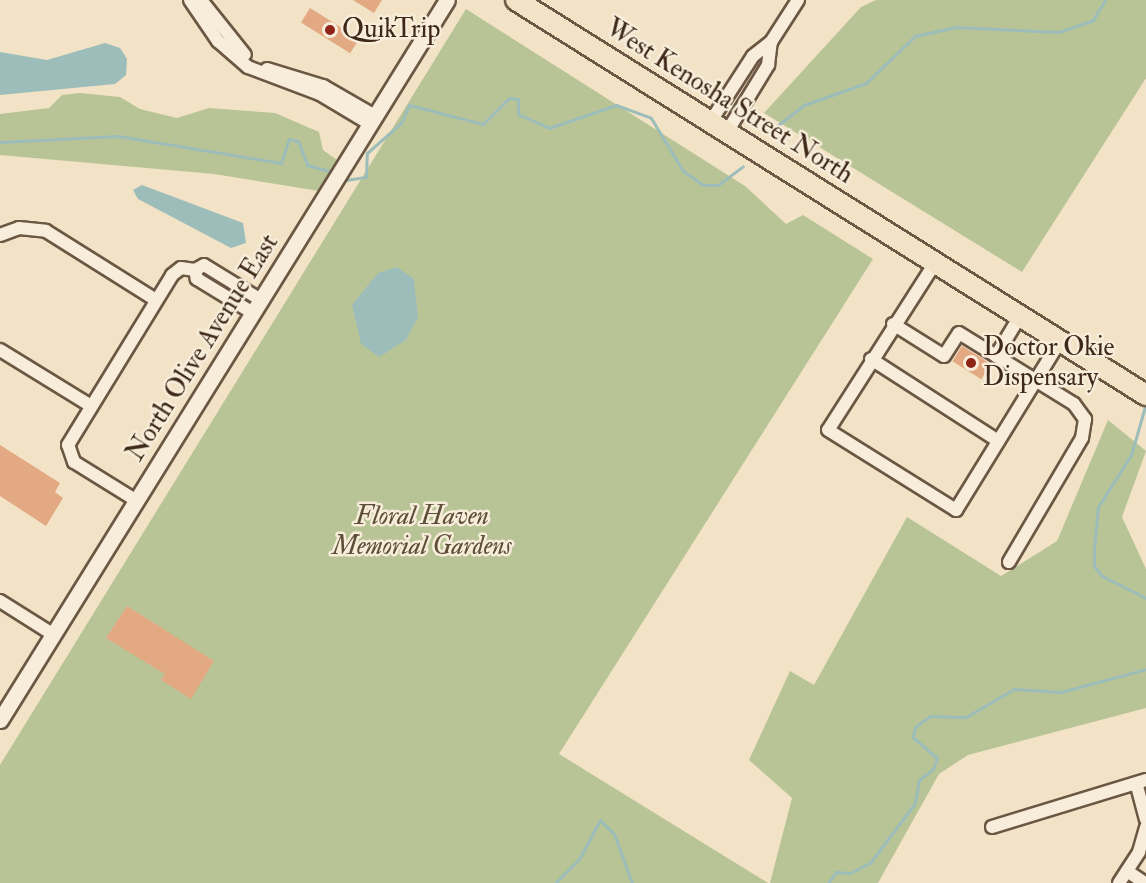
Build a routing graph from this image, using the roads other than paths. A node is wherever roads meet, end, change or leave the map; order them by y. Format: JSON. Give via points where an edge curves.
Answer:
{"nodes":[{"id":1,"x":190,"y":0,"type":"edge"},
{"id":2,"x":201,"y":0,"type":"edge"},
{"id":3,"x":447,"y":0,"type":"edge"},
{"id":4,"x":516,"y":0,"type":"edge"},
{"id":5,"x":798,"y":0,"type":"edge"},
{"id":6,"x":771,"y":42,"type":"junction"},
{"id":7,"x":372,"y":120,"type":"junction"},
{"id":8,"x":719,"y":127,"type":"junction"},
{"id":9,"x":0,"y":235,"type":"edge"},
{"id":10,"x":935,"y":263,"type":"junction"},
{"id":11,"x":195,"y":270,"type":"junction"},
{"id":12,"x":223,"y":277,"type":"junction"},
{"id":13,"x":215,"y":290,"type":"junction"},
{"id":14,"x":156,"y":300,"type":"junction"},
{"id":15,"x":257,"y":307,"type":"junction"},
{"id":16,"x":1020,"y":316,"type":"junction"},
{"id":17,"x":893,"y":324,"type":"junction"},
{"id":18,"x":1060,"y":341,"type":"junction"},
{"id":19,"x":0,"y":350,"type":"edge"},
{"id":20,"x":996,"y":356,"type":"junction"},
{"id":21,"x":871,"y":359,"type":"junction"},
{"id":22,"x":1036,"y":379,"type":"junction"},
{"id":23,"x":1146,"y":395,"type":"edge"},
{"id":24,"x":91,"y":406,"type":"junction"},
{"id":25,"x":998,"y":441,"type":"junction"},
{"id":26,"x":137,"y":501,"type":"junction"},
{"id":27,"x":1009,"y":562,"type":"dead end"},
{"id":28,"x":0,"y":601,"type":"edge"},
{"id":29,"x":54,"y":635,"type":"junction"},
{"id":30,"x":0,"y":720,"type":"edge"},
{"id":31,"x":1142,"y":783,"type":"edge"},
{"id":32,"x":1146,"y":819,"type":"edge"},
{"id":33,"x":1146,"y":827,"type":"edge"},
{"id":34,"x":992,"y":828,"type":"dead end"},
{"id":35,"x":1127,"y":871,"type":"junction"},
{"id":36,"x":1119,"y":883,"type":"edge"},
{"id":37,"x":1145,"y":883,"type":"edge"}],
"edges":[{"from":1,"to":7,"type":"street","via":[[218,41],[248,67],[333,100]]},
{"from":2,"to":7,"type":"street","via":[[224,34],[252,61],[323,86]]},
{"from":3,"to":7,"type":"street","name":"North Olive Avenue East"},
{"from":4,"to":8,"type":"main road","name":"West Kenosha Street North"},
{"from":5,"to":6,"type":"street"},
{"from":6,"to":8,"type":"street","via":[[753,56]]},
{"from":6,"to":8,"type":"street","via":[[768,65]]},
{"from":7,"to":15,"type":"street","name":"North Olive Avenue East"},
{"from":8,"to":10,"type":"main road","name":"West Kenosha Street North"},
{"from":9,"to":14,"type":"street","via":[[19,228],[46,231]]},
{"from":10,"to":16,"type":"main road","name":"West Kenosha Street North"},
{"from":10,"to":17,"type":"street"},
{"from":11,"to":12,"type":"street","via":[[204,265]]},
{"from":11,"to":13,"type":"street","via":[[197,279]]},
{"from":11,"to":14,"type":"street","via":[[176,270]]},
{"from":12,"to":13,"type":"street"},
{"from":12,"to":15,"type":"street"},
{"from":13,"to":15,"type":"street"},
{"from":14,"to":24,"type":"street"},
{"from":15,"to":26,"type":"street","name":"North Olive Avenue East"},
{"from":16,"to":18,"type":"main road","name":"West Kenosha Street North"},
{"from":16,"to":20,"type":"street"},
{"from":17,"to":20,"type":"street","via":[[944,356],[959,333]]},
{"from":17,"to":21,"type":"street"},
{"from":18,"to":22,"type":"street"},
{"from":18,"to":23,"type":"main road","name":"West Kenosha Street North"},
{"from":19,"to":24,"type":"street"},
{"from":20,"to":22,"type":"street"},
{"from":21,"to":25,"type":"street"},
{"from":21,"to":25,"type":"street","via":[[828,430],[956,510]]},
{"from":22,"to":25,"type":"street"},
{"from":22,"to":27,"type":"street","via":[[1074,404],[1084,419],[1082,438]]},
{"from":24,"to":26,"type":"street","via":[[68,454]]},
{"from":26,"to":29,"type":"street","name":"North Olive Avenue East"},
{"from":28,"to":29,"type":"street"},
{"from":29,"to":30,"type":"street","name":"North Olive Avenue East"},
{"from":31,"to":32,"type":"street"},
{"from":31,"to":34,"type":"street"},
{"from":33,"to":35,"type":"street"},
{"from":35,"to":36,"type":"street"},
{"from":35,"to":37,"type":"street"}]}
